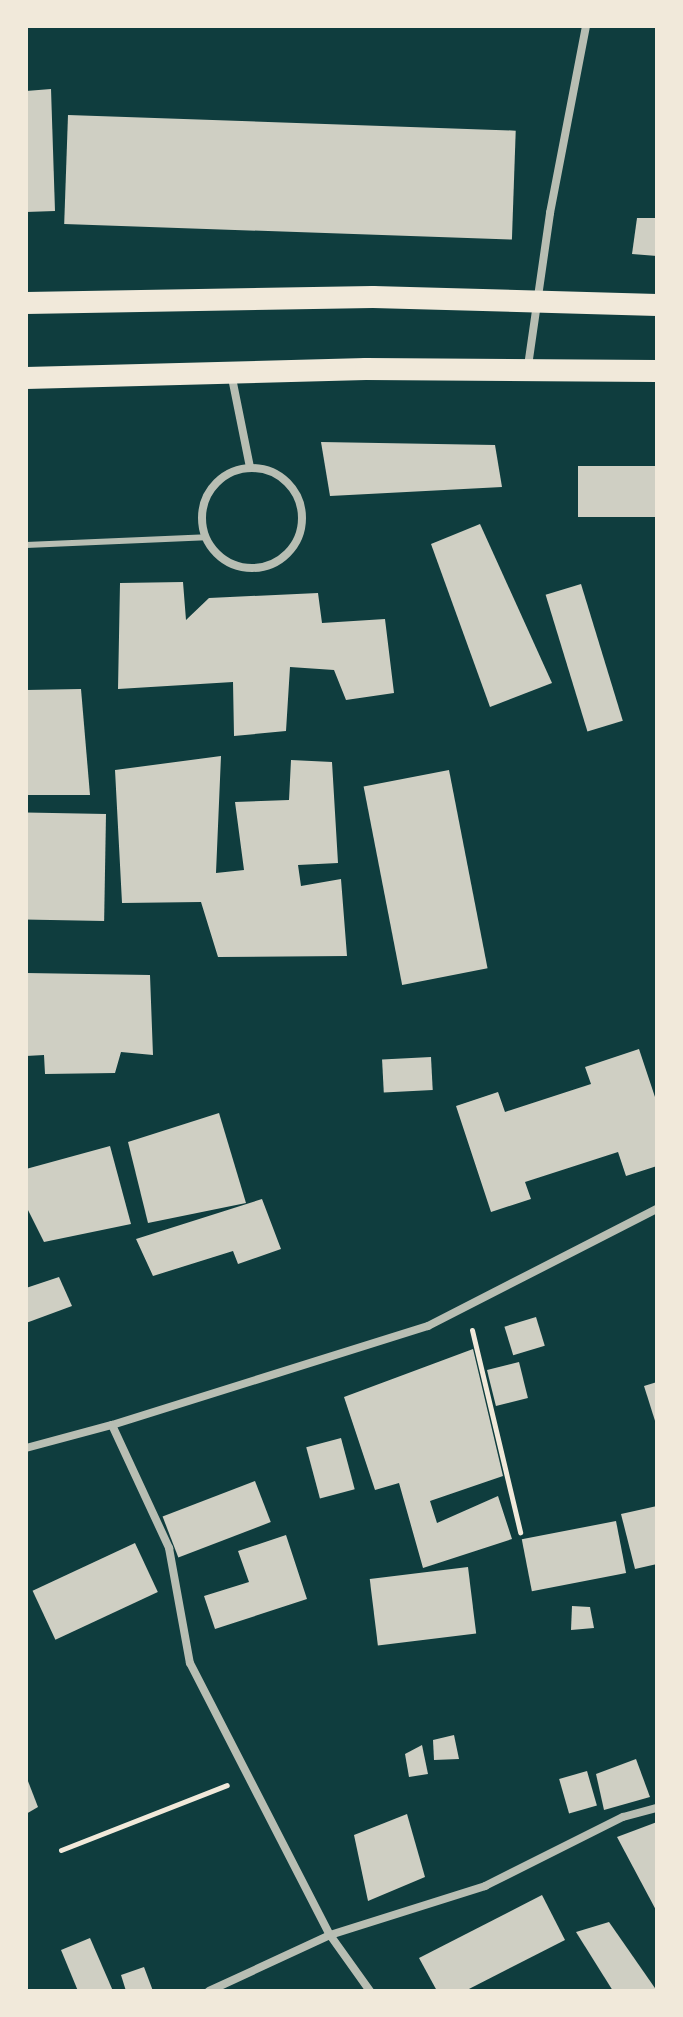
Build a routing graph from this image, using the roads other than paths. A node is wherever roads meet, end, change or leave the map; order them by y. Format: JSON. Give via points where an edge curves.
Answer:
{"nodes":[{"id":1,"x":586,"y":26,"type":"edge"},
{"id":2,"x":539,"y":299,"type":"junction"},
{"id":3,"x":26,"y":303,"type":"edge"},
{"id":4,"x":657,"y":305,"type":"edge"},
{"id":5,"x":528,"y":367,"type":"junction"},
{"id":6,"x":657,"y":371,"type":"edge"},
{"id":7,"x":231,"y":372,"type":"junction"},
{"id":8,"x":26,"y":378,"type":"edge"},
{"id":9,"x":250,"y":467,"type":"junction"},
{"id":10,"x":206,"y":537,"type":"junction"},
{"id":11,"x":26,"y":545,"type":"edge"},
{"id":12,"x":657,"y":1209,"type":"edge"},
{"id":13,"x":112,"y":1425,"type":"junction"},
{"id":14,"x":26,"y":1448,"type":"edge"},
{"id":15,"x":657,"y":1808,"type":"edge"},
{"id":16,"x":330,"y":1935,"type":"junction"},
{"id":17,"x":209,"y":1991,"type":"edge"},
{"id":18,"x":370,"y":1991,"type":"edge"}],
"edges":[{"from":1,"to":2,"type":"street"},
{"from":2,"to":3,"type":"highway"},
{"from":2,"to":4,"type":"highway"},
{"from":2,"to":5,"type":"street"},
{"from":5,"to":6,"type":"highway"},
{"from":5,"to":7,"type":"highway"},
{"from":7,"to":8,"type":"highway"},
{"from":7,"to":9,"type":"street"},
{"from":9,"to":10,"type":"street","via":[[216,483],[205,499]]},
{"from":9,"to":10,"type":"street","via":[[271,471],[300,500],[298,539],[271,565],[251,568],[224,558]]},
{"from":10,"to":11,"type":"lane"},
{"from":12,"to":13,"type":"street","via":[[428,1326]]},
{"from":13,"to":14,"type":"street"},
{"from":13,"to":16,"type":"street","via":[[169,1548],[190,1663]]},
{"from":15,"to":16,"type":"street","via":[[623,1817],[485,1886]]},
{"from":16,"to":17,"type":"street"},
{"from":16,"to":18,"type":"street"}]}
